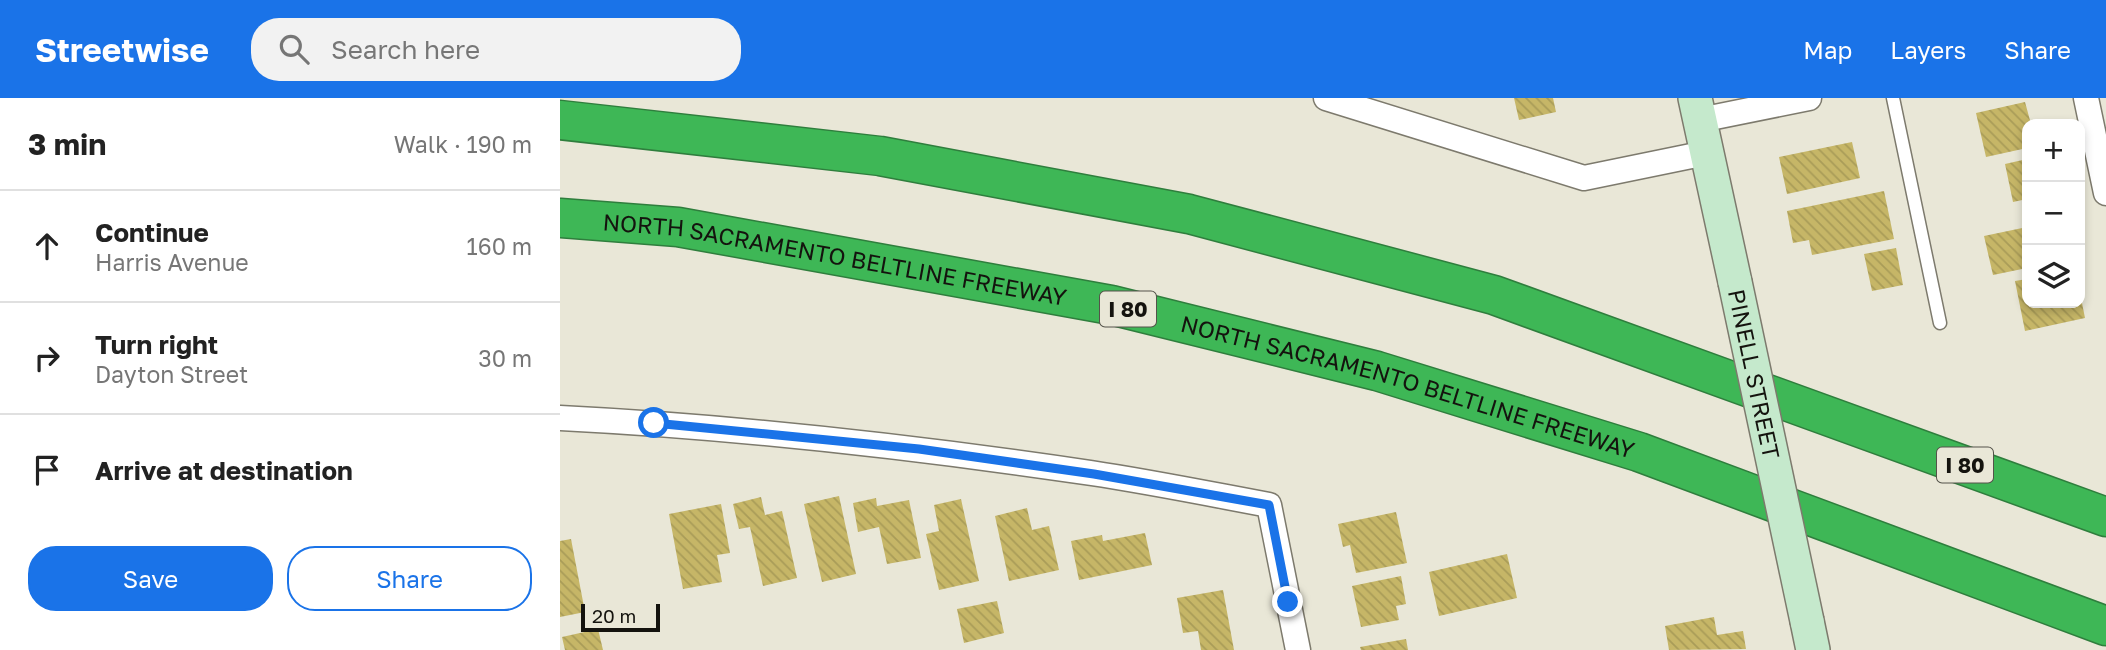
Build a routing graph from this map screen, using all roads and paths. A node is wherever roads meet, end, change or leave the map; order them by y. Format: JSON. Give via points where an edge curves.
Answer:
{"nodes":[{"id":1,"x":1326,"y":98,"type":"edge"},
{"id":2,"x":1809,"y":98,"type":"edge"},
{"id":3,"x":1892,"y":98,"type":"edge"},
{"id":4,"x":2086,"y":98,"type":"edge"},
{"id":5,"x":1697,"y":109,"type":"edge"},
{"id":6,"x":562,"y":119,"type":"edge"},
{"id":7,"x":1706,"y":153,"type":"junction"},
{"id":8,"x":2106,"y":193,"type":"edge"},
{"id":9,"x":560,"y":218,"type":"edge"},
{"id":10,"x":1940,"y":323,"type":"dead end"},
{"id":11,"x":560,"y":418,"type":"edge"},
{"id":12,"x":2106,"y":517,"type":"edge"},
{"id":13,"x":2106,"y":625,"type":"edge"},
{"id":14,"x":1810,"y":636,"type":"edge"},
{"id":15,"x":1298,"y":650,"type":"edge"}],
"edges":[{"from":1,"to":7,"type":"street","via":[[1584,178]]},
{"from":2,"to":5,"type":"street"},
{"from":3,"to":10,"type":"lane"},
{"from":4,"to":8,"type":"street"},
{"from":5,"to":7,"type":"street","name":"PINELL STREET"},
{"from":6,"to":12,"type":"highway","number":"I 80","via":[[880,156],[1189,214],[1494,295]]},
{"from":7,"to":14,"type":"street","name":"PINELL STREET","bridge":true},
{"from":9,"to":13,"type":"highway","name":"NORTH SACRAMENTO BELTLINE FREEWAY","number":"I 80","via":[[678,228],[1111,305],[1377,370],[1639,452]]},
{"from":11,"to":15,"type":"street","via":[[742,430],[919,449],[1269,505]]}]}
